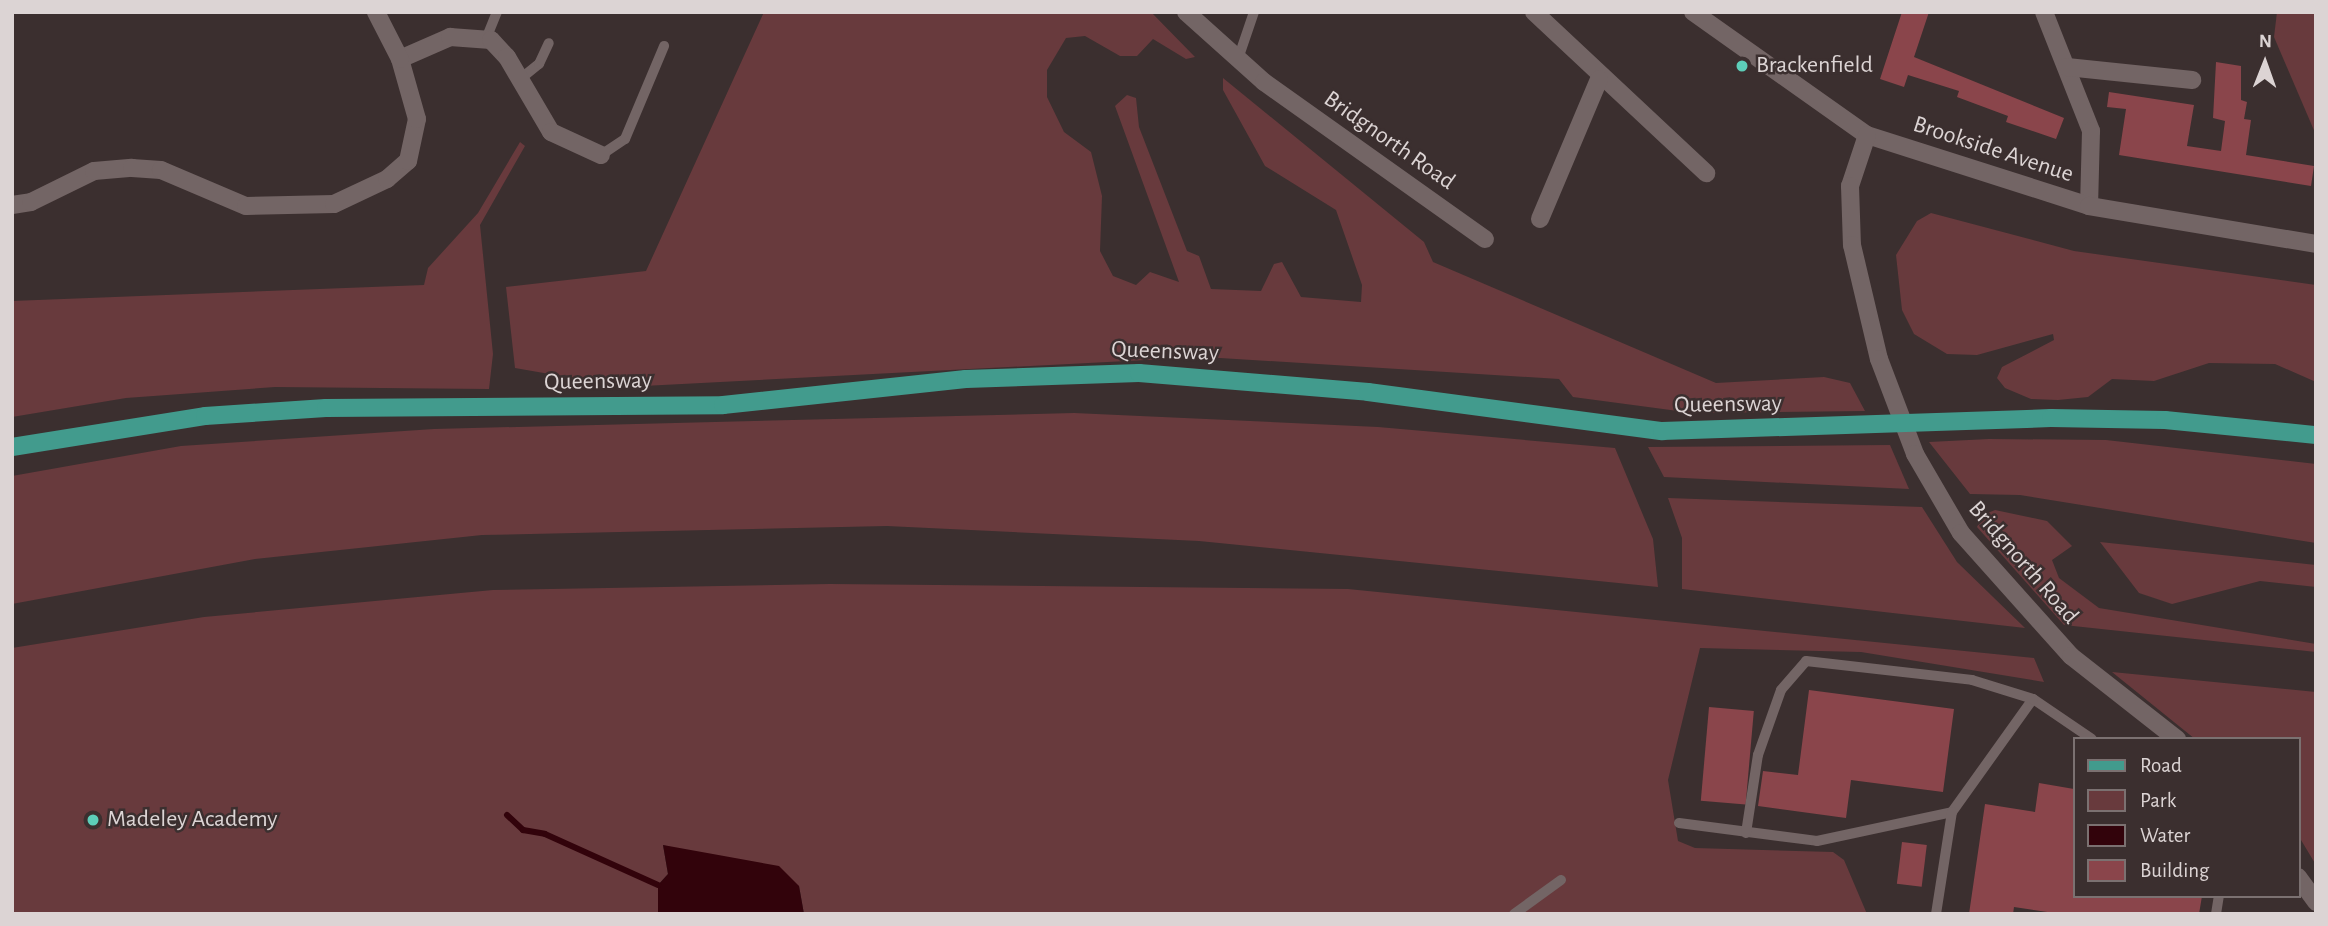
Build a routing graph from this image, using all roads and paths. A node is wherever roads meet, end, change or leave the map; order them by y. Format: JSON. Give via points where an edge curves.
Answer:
{"nodes":[{"id":1,"x":376,"y":12,"type":"edge"},
{"id":2,"x":497,"y":12,"type":"edge"},
{"id":3,"x":1186,"y":12,"type":"edge"},
{"id":4,"x":1254,"y":12,"type":"edge"},
{"id":5,"x":1534,"y":12,"type":"edge"},
{"id":6,"x":1693,"y":12,"type":"edge"},
{"id":7,"x":2044,"y":12,"type":"edge"},
{"id":8,"x":486,"y":39,"type":"junction"},
{"id":9,"x":550,"y":43,"type":"dead end"},
{"id":10,"x":664,"y":46,"type":"dead end"},
{"id":11,"x":1238,"y":59,"type":"junction"},
{"id":12,"x":400,"y":60,"type":"junction"},
{"id":13,"x":2067,"y":67,"type":"junction"},
{"id":14,"x":1599,"y":79,"type":"junction"},
{"id":15,"x":519,"y":80,"type":"junction"},
{"id":16,"x":2192,"y":80,"type":"dead end"},
{"id":17,"x":1867,"y":135,"type":"junction"},
{"id":18,"x":601,"y":155,"type":"joint"},
{"id":19,"x":1706,"y":173,"type":"dead end"},
{"id":20,"x":12,"y":205,"type":"edge"},
{"id":21,"x":2089,"y":206,"type":"junction"},
{"id":22,"x":1540,"y":219,"type":"dead end"},
{"id":23,"x":1485,"y":239,"type":"dead end"},
{"id":24,"x":2316,"y":244,"type":"edge"},
{"id":25,"x":2316,"y":435,"type":"edge"},
{"id":26,"x":12,"y":447,"type":"edge"},
{"id":27,"x":2033,"y":699,"type":"junction"},
{"id":28,"x":2089,"y":737,"type":"edge"},
{"id":29,"x":2174,"y":737,"type":"edge"},
{"id":30,"x":1952,"y":812,"type":"junction"},
{"id":31,"x":1679,"y":822,"type":"dead end"},
{"id":32,"x":1746,"y":833,"type":"junction"},
{"id":33,"x":1561,"y":880,"type":"dead end"},
{"id":34,"x":2300,"y":880,"type":"edge"},
{"id":35,"x":2316,"y":902,"type":"edge"},
{"id":36,"x":1514,"y":914,"type":"edge"},
{"id":37,"x":1936,"y":914,"type":"edge"}],
"edges":[{"from":1,"to":12,"type":"street"},
{"from":2,"to":8,"type":"lane"},
{"from":3,"to":11,"type":"street","name":"Bridgnorth Road"},
{"from":4,"to":11,"type":"lane"},
{"from":5,"to":14,"type":"street"},
{"from":6,"to":17,"type":"street","name":"Brookside Avenue"},
{"from":7,"to":13,"type":"street"},
{"from":8,"to":12,"type":"street","via":[[450,37]]},
{"from":8,"to":15,"type":"street","via":[[507,57]]},
{"from":9,"to":15,"type":"lane","via":[[539,64]]},
{"from":10,"to":18,"type":"lane","via":[[625,139]]},
{"from":11,"to":23,"type":"street","name":"Bridgnorth Road"},
{"from":12,"to":20,"type":"street","via":[[417,119],[408,161],[387,179],[334,204],[246,206],[161,170],[132,168],[94,172],[31,202]]},
{"from":13,"to":16,"type":"street"},
{"from":13,"to":21,"type":"street","via":[[2091,131]]},
{"from":14,"to":19,"type":"street"},
{"from":14,"to":22,"type":"street"},
{"from":15,"to":18,"type":"street","via":[[551,132]]},
{"from":17,"to":21,"type":"street","name":"Brookside Avenue"},
{"from":17,"to":29,"type":"street","name":"Bridgnorth Road","via":[[1850,186],[1852,245],[1877,352],[1915,454],[1961,533],[2071,656]]},
{"from":21,"to":24,"type":"street","name":"Brookside Avenue"},
{"from":25,"to":26,"type":"main road","name":"Queensway","via":[[2165,420],[1662,431],[1368,391],[1139,373],[966,379],[723,405],[259,413]]},
{"from":27,"to":28,"type":"lane"},
{"from":27,"to":30,"type":"lane"},
{"from":27,"to":32,"type":"lane","via":[[1972,680],[1806,662],[1781,690],[1758,755]]},
{"from":30,"to":32,"type":"lane","via":[[1817,841]]},
{"from":30,"to":37,"type":"lane"},
{"from":31,"to":32,"type":"lane"},
{"from":33,"to":36,"type":"lane"},
{"from":34,"to":35,"type":"street"}]}
